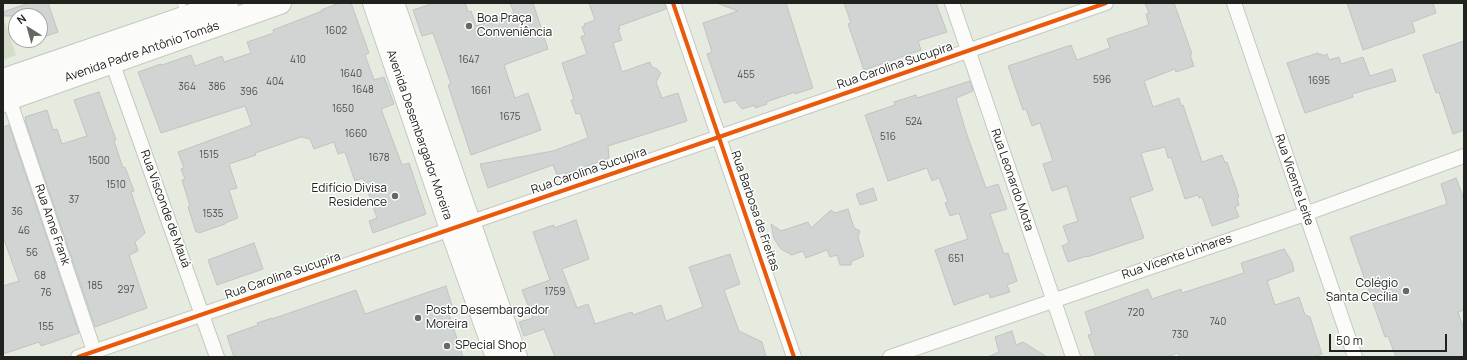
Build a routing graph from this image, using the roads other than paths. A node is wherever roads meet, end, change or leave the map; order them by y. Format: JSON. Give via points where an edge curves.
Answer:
{"nodes":[{"id":1,"x":227,"y":3,"type":"edge"},
{"id":2,"x":280,"y":3,"type":"edge"},
{"id":3,"x":374,"y":3,"type":"edge"},
{"id":4,"x":393,"y":3,"type":"edge"},
{"id":5,"x":673,"y":3,"type":"edge"},
{"id":6,"x":952,"y":3,"type":"edge"},
{"id":7,"x":1106,"y":3,"type":"edge"},
{"id":8,"x":1234,"y":3,"type":"edge"},
{"id":9,"x":183,"y":10,"type":"edge"},
{"id":10,"x":969,"y":51,"type":"junction"},
{"id":11,"x":112,"y":62,"type":"junction"},
{"id":12,"x":5,"y":93,"type":"edge"},
{"id":13,"x":719,"y":138,"type":"junction"},
{"id":14,"x":1464,"y":156,"type":"edge"},
{"id":15,"x":1305,"y":214,"type":"junction"},
{"id":16,"x":460,"y":226,"type":"junction"},
{"id":17,"x":1053,"y":300,"type":"junction"},
{"id":18,"x":202,"y":314,"type":"junction"},
{"id":19,"x":94,"y":351,"type":"junction"},
{"id":20,"x":78,"y":357,"type":"edge"},
{"id":21,"x":217,"y":357,"type":"edge"},
{"id":22,"x":497,"y":357,"type":"edge"},
{"id":23,"x":516,"y":357,"type":"edge"},
{"id":24,"x":794,"y":357,"type":"edge"},
{"id":25,"x":890,"y":357,"type":"edge"},
{"id":26,"x":1072,"y":357,"type":"edge"},
{"id":27,"x":1355,"y":357,"type":"edge"}],
"edges":[{"from":1,"to":9,"type":"main road","name":"Avenida Padre Antônio Tomás"},
{"from":2,"to":11,"type":"main road","name":"Avenida Padre Antônio Tomás"},
{"from":3,"to":16,"type":"main road","name":"Avenida Desembargador Moreira"},
{"from":4,"to":16,"type":"main road","name":"Avenida Desembargador Moreira"},
{"from":5,"to":13,"type":"street","name":"Rua Barbosa de Freitas"},
{"from":6,"to":10,"type":"street","name":"Rua Leonardo Mota"},
{"from":7,"to":10,"type":"street","name":"Rua Carolina Sucupira"},
{"from":8,"to":15,"type":"street","name":"Rua Vicente Leite"},
{"from":9,"to":12,"type":"main road","name":"Avenida Padre Antônio Tomás"},
{"from":10,"to":13,"type":"street","name":"Rua Carolina Sucupira"},
{"from":10,"to":17,"type":"street","name":"Rua Leonardo Mota"},
{"from":11,"to":12,"type":"main road","name":"Avenida Padre Antônio Tomás"},
{"from":11,"to":18,"type":"street","name":"Rua Visconde de Mauá"},
{"from":12,"to":19,"type":"street","name":"Rua Anne Frank"},
{"from":13,"to":16,"type":"street","name":"Rua Carolina Sucupira"},
{"from":13,"to":24,"type":"street","name":"Rua Barbosa de Freitas"},
{"from":14,"to":15,"type":"street","name":"Rua Vicente Linhares"},
{"from":15,"to":17,"type":"street","name":"Rua Vicente Linhares"},
{"from":15,"to":27,"type":"street","name":"Rua Vicente Leite"},
{"from":16,"to":18,"type":"street","name":"Rua Carolina Sucupira"},
{"from":16,"to":22,"type":"main road","name":"Avenida Desembargador Moreira"},
{"from":16,"to":23,"type":"main road","name":"Avenida Desembargador Moreira"},
{"from":17,"to":25,"type":"street","name":"Rua Vicente Linhares"},
{"from":17,"to":26,"type":"street","name":"Rua Leonardo Mota"},
{"from":18,"to":19,"type":"street","name":"Rua Carolina Sucupira"},
{"from":18,"to":21,"type":"street","name":"Rua Visconde de Mauá"},
{"from":19,"to":20,"type":"street","name":"Rua Carolina Sucupira"}]}
